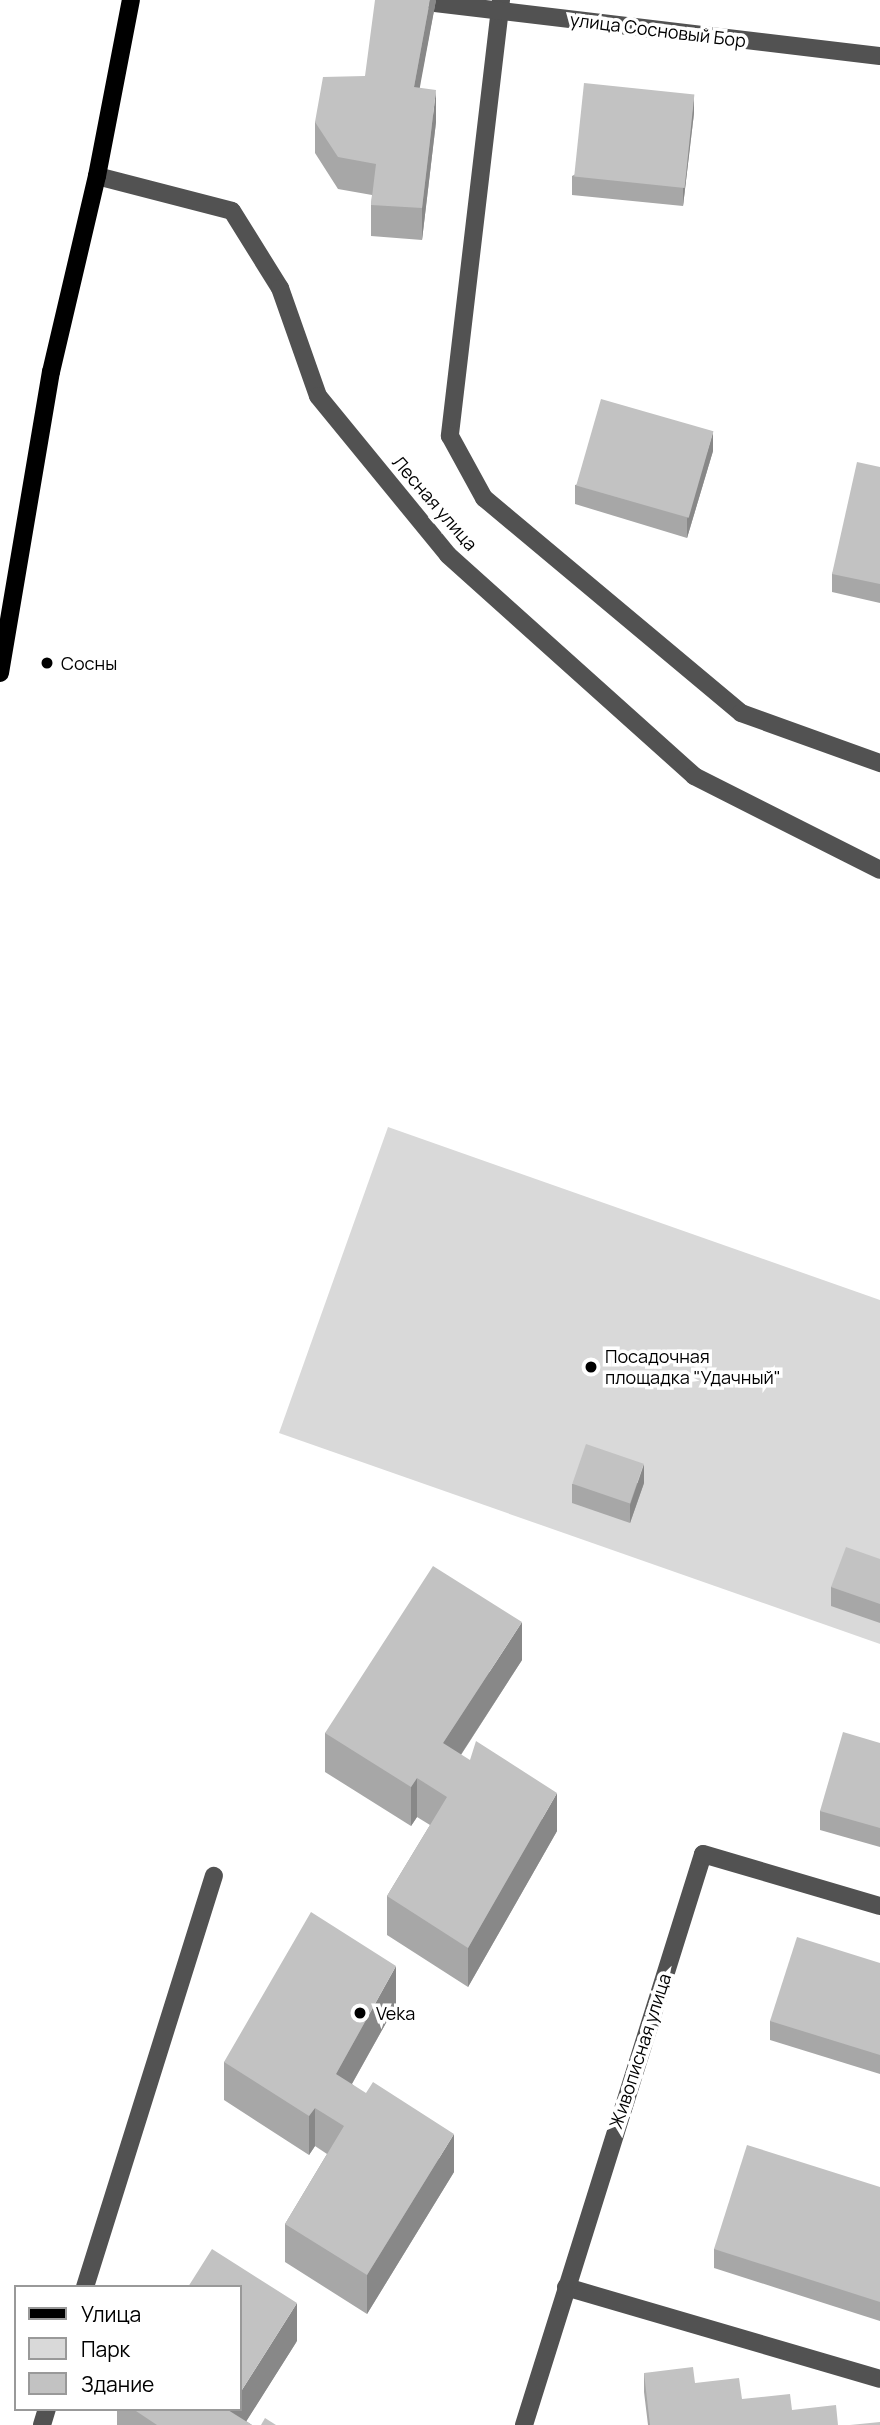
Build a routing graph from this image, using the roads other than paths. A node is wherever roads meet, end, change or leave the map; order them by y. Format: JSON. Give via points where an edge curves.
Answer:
{"nodes":[{"id":1,"x":131,"y":0,"type":"edge"},
{"id":2,"x":435,"y":3,"type":"dead end"},
{"id":3,"x":501,"y":5,"type":"edge"},
{"id":4,"x":880,"y":56,"type":"edge"},
{"id":5,"x":97,"y":176,"type":"junction"},
{"id":6,"x":0,"y":673,"type":"edge"},
{"id":7,"x":880,"y":762,"type":"edge"},
{"id":8,"x":880,"y":870,"type":"edge"},
{"id":9,"x":214,"y":1876,"type":"dead end"},
{"id":10,"x":880,"y":1906,"type":"edge"},
{"id":11,"x":86,"y":2285,"type":"edge"},
{"id":12,"x":566,"y":2287,"type":"junction"},
{"id":13,"x":880,"y":2379,"type":"edge"},
{"id":14,"x":524,"y":2425,"type":"edge"}],
"edges":[{"from":1,"to":5,"type":"main road"},
{"from":2,"to":3,"type":"street","name":"улица Сосновый Бор"},
{"from":3,"to":4,"type":"street","name":"улица Сосновый Бор"},
{"from":3,"to":7,"type":"street","via":[[450,436],[484,498],[741,713]]},
{"from":5,"to":6,"type":"main road","via":[[51,372]]},
{"from":5,"to":8,"type":"street","name":"Лесная улица","via":[[232,211],[280,288],[318,396],[448,555],[694,776]]},
{"from":9,"to":11,"type":"street"},
{"from":10,"to":12,"type":"street","name":"Живописная улица","via":[[703,1854]]},
{"from":12,"to":13,"type":"street"},
{"from":12,"to":14,"type":"street","name":"Живописная улица"}]}
